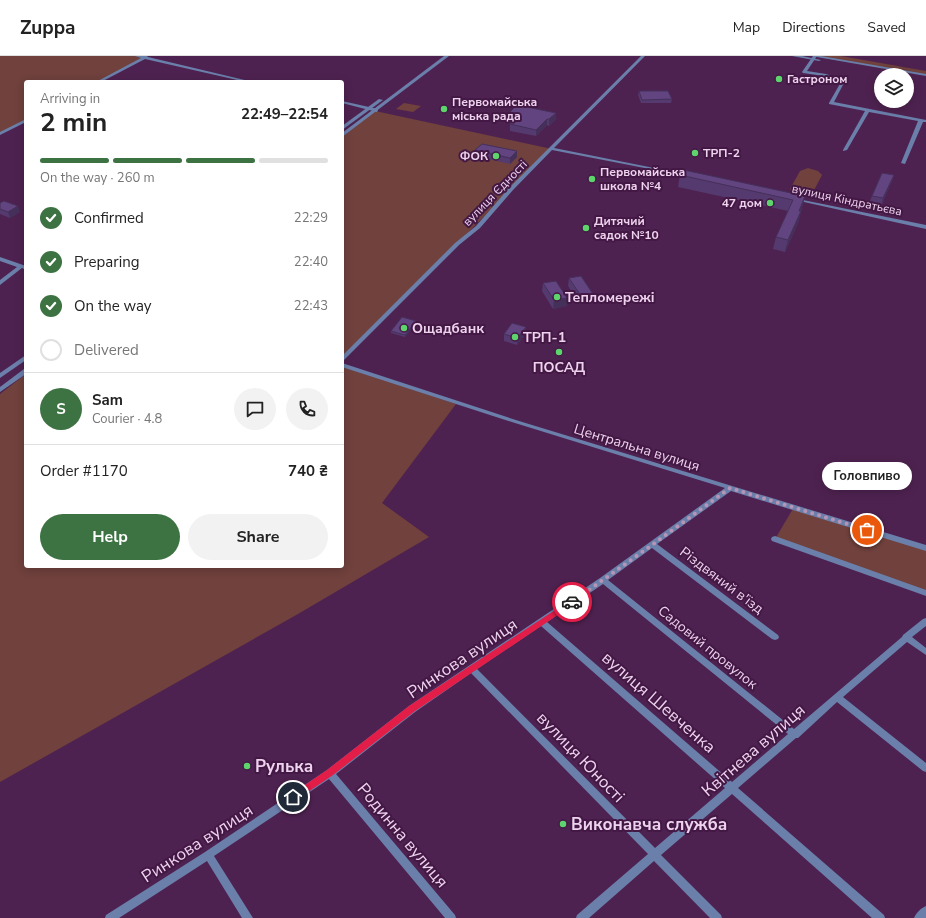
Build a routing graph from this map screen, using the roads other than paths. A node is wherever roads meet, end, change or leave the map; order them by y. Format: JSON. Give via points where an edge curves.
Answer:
{"nodes":[{"id":1,"x":137,"y":56,"type":"edge"},
{"id":2,"x":439,"y":56,"type":"edge"},
{"id":3,"x":447,"y":56,"type":"edge"},
{"id":4,"x":642,"y":56,"type":"edge"},
{"id":5,"x":794,"y":56,"type":"edge"},
{"id":6,"x":145,"y":57,"type":"edge"},
{"id":7,"x":814,"y":57,"type":"edge"},
{"id":8,"x":874,"y":69,"type":"edge"},
{"id":9,"x":926,"y":75,"type":"edge"},
{"id":10,"x":914,"y":77,"type":"edge"},
{"id":11,"x":926,"y":79,"type":"edge"},
{"id":12,"x":102,"y":80,"type":"edge"},
{"id":13,"x":243,"y":80,"type":"edge"},
{"id":14,"x":344,"y":102,"type":"edge"},
{"id":15,"x":369,"y":108,"type":"junction"},
{"id":16,"x":376,"y":110,"type":"junction"},
{"id":17,"x":868,"y":110,"type":"junction"},
{"id":18,"x":24,"y":121,"type":"edge"},
{"id":19,"x":924,"y":121,"type":"edge"},
{"id":20,"x":344,"y":127,"type":"edge"},
{"id":21,"x":0,"y":134,"type":"edge"},
{"id":22,"x":344,"y":134,"type":"edge"},
{"id":23,"x":552,"y":149,"type":"junction"},
{"id":24,"x":845,"y":150,"type":"dead end"},
{"id":25,"x":902,"y":163,"type":"dead end"},
{"id":26,"x":692,"y":176,"type":"edge"},
{"id":27,"x":787,"y":197,"type":"edge"},
{"id":28,"x":926,"y":227,"type":"edge"},
{"id":29,"x":0,"y":259,"type":"edge"},
{"id":30,"x":23,"y":267,"type":"edge"},
{"id":31,"x":0,"y":283,"type":"edge"},
{"id":32,"x":344,"y":357,"type":"edge"},
{"id":33,"x":24,"y":358,"type":"edge"},
{"id":34,"x":344,"y":366,"type":"edge"},
{"id":35,"x":24,"y":372,"type":"edge"},
{"id":36,"x":0,"y":376,"type":"edge"},
{"id":37,"x":0,"y":390,"type":"edge"},
{"id":38,"x":730,"y":488,"type":"junction"},
{"id":39,"x":775,"y":539,"type":"dead end"},
{"id":40,"x":652,"y":545,"type":"junction"},
{"id":41,"x":926,"y":548,"type":"edge"},
{"id":42,"x":603,"y":580,"type":"junction"},
{"id":43,"x":926,"y":593,"type":"edge"},
{"id":44,"x":926,"y":621,"type":"edge"},
{"id":45,"x":542,"y":622,"type":"junction"},
{"id":46,"x":775,"y":637,"type":"dead end"},
{"id":47,"x":906,"y":637,"type":"junction"},
{"id":48,"x":926,"y":652,"type":"edge"},
{"id":49,"x":472,"y":669,"type":"junction"},
{"id":50,"x":838,"y":698,"type":"junction"},
{"id":51,"x":796,"y":735,"type":"junction"},
{"id":52,"x":926,"y":768,"type":"edge"},
{"id":53,"x":330,"y":773,"type":"junction"},
{"id":54,"x":733,"y":788,"type":"junction"},
{"id":55,"x":208,"y":855,"type":"junction"},
{"id":56,"x":655,"y":856,"type":"junction"},
{"id":57,"x":926,"y":911,"type":"edge"},
{"id":58,"x":110,"y":918,"type":"edge"},
{"id":59,"x":248,"y":918,"type":"edge"},
{"id":60,"x":451,"y":918,"type":"edge"},
{"id":61,"x":581,"y":918,"type":"edge"},
{"id":62,"x":717,"y":918,"type":"edge"},
{"id":63,"x":880,"y":918,"type":"edge"},
{"id":64,"x":919,"y":918,"type":"edge"}],
"edges":[{"from":1,"to":6,"type":"street"},
{"from":2,"to":15,"type":"street"},
{"from":3,"to":16,"type":"street"},
{"from":4,"to":23,"type":"street","name":"вулиця Єдності"},
{"from":5,"to":7,"type":"street"},
{"from":6,"to":12,"type":"street"},
{"from":6,"to":13,"type":"street"},
{"from":7,"to":8,"type":"street"},
{"from":7,"to":9,"type":"street"},
{"from":7,"to":17,"type":"street","via":[[804,72],[843,81],[832,103]]},
{"from":10,"to":11,"type":"street"},
{"from":14,"to":15,"type":"street"},
{"from":15,"to":16,"type":"street"},
{"from":15,"to":20,"type":"street"},
{"from":16,"to":22,"type":"street"},
{"from":17,"to":19,"type":"street"},
{"from":17,"to":24,"type":"street"},
{"from":18,"to":21,"type":"street"},
{"from":19,"to":25,"type":"street"},
{"from":23,"to":26,"type":"street"},
{"from":23,"to":32,"type":"street","name":"вулиця Єдності","via":[[478,227],[457,244]]},
{"from":27,"to":28,"type":"street","name":"вулиця Кіндратьєва"},
{"from":29,"to":30,"type":"street"},
{"from":30,"to":31,"type":"street"},
{"from":33,"to":36,"type":"street"},
{"from":34,"to":38,"type":"street","name":"Центральна вулиця"},
{"from":35,"to":37,"type":"street"},
{"from":38,"to":40,"type":"street","name":"Ринкова вулиця"},
{"from":38,"to":41,"type":"street","name":"Центральна вулиця"},
{"from":39,"to":43,"type":"street"},
{"from":40,"to":42,"type":"street","name":"Ринкова вулиця"},
{"from":40,"to":46,"type":"street","name":"Різдвяний в'їзд"},
{"from":42,"to":45,"type":"street","name":"Ринкова вулиця"},
{"from":42,"to":51,"type":"street","name":"Садовий провулок"},
{"from":44,"to":47,"type":"street","name":"Квітнева вулиця"},
{"from":45,"to":49,"type":"street","name":"Ринкова вулиця"},
{"from":45,"to":54,"type":"street","name":"вулиця Шевченка"},
{"from":47,"to":48,"type":"street"},
{"from":47,"to":50,"type":"street","name":"Квітнева вулиця"},
{"from":49,"to":53,"type":"street","name":"Ринкова вулиця","via":[[412,709]]},
{"from":49,"to":56,"type":"street","name":"вулиця Юності"},
{"from":50,"to":51,"type":"street","name":"Квітнева вулиця"},
{"from":50,"to":52,"type":"street"},
{"from":51,"to":54,"type":"street","name":"Квітнева вулиця"},
{"from":53,"to":55,"type":"street","name":"Ринкова вулиця"},
{"from":53,"to":60,"type":"street","name":"Родинна вулиця"},
{"from":54,"to":56,"type":"street","name":"Квітнева вулиця"},
{"from":54,"to":63,"type":"street","name":"вулиця Шевченка"},
{"from":55,"to":58,"type":"street","name":"Ринкова вулиця"},
{"from":55,"to":59,"type":"street"},
{"from":56,"to":61,"type":"street","name":"Квітнева вулиця"},
{"from":56,"to":62,"type":"street","name":"вулиця Юності"},
{"from":57,"to":64,"type":"street"}]}
